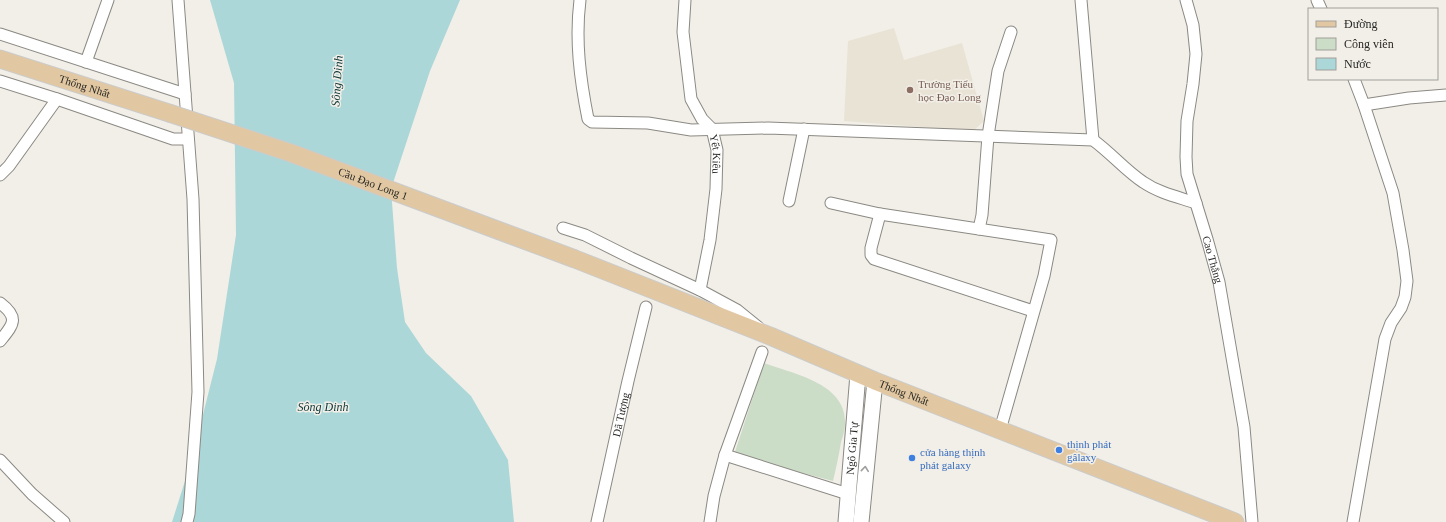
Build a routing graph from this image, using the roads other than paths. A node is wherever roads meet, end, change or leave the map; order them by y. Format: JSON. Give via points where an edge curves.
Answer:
{"nodes":[{"id":1,"x":108,"y":0,"type":"edge"},
{"id":2,"x":178,"y":0,"type":"edge"},
{"id":3,"x":580,"y":0,"type":"edge"},
{"id":4,"x":684,"y":0,"type":"edge"},
{"id":5,"x":1081,"y":0,"type":"edge"},
{"id":6,"x":1186,"y":0,"type":"edge"},
{"id":7,"x":1011,"y":32,"type":"dead end"},
{"id":8,"x":0,"y":34,"type":"edge"},
{"id":9,"x":0,"y":59,"type":"edge"},
{"id":10,"x":86,"y":62,"type":"junction"},
{"id":11,"x":1354,"y":80,"type":"edge"},
{"id":12,"x":0,"y":81,"type":"edge"},
{"id":13,"x":185,"y":94,"type":"junction"},
{"id":14,"x":1446,"y":97,"type":"edge"},
{"id":15,"x":57,"y":99,"type":"junction"},
{"id":16,"x":1364,"y":105,"type":"junction"},
{"id":17,"x":169,"y":113,"type":"joint"},
{"id":18,"x":712,"y":129,"type":"junction"},
{"id":19,"x":804,"y":129,"type":"junction"},
{"id":20,"x":988,"y":136,"type":"junction"},
{"id":21,"x":188,"y":139,"type":"junction"},
{"id":22,"x":1093,"y":140,"type":"junction"},
{"id":23,"x":0,"y":175,"type":"edge"},
{"id":24,"x":789,"y":201,"type":"dead end"},
{"id":25,"x":831,"y":203,"type":"dead end"},
{"id":26,"x":1196,"y":203,"type":"junction"},
{"id":27,"x":880,"y":214,"type":"junction"},
{"id":28,"x":563,"y":228,"type":"dead end"},
{"id":29,"x":979,"y":229,"type":"junction"},
{"id":30,"x":575,"y":259,"type":"joint"},
{"id":31,"x":700,"y":290,"type":"junction"},
{"id":32,"x":0,"y":303,"type":"edge"},
{"id":33,"x":646,"y":307,"type":"dead end"},
{"id":34,"x":1033,"y":311,"type":"junction"},
{"id":35,"x":770,"y":336,"type":"junction"},
{"id":36,"x":0,"y":342,"type":"edge"},
{"id":37,"x":762,"y":352,"type":"dead end"},
{"id":38,"x":858,"y":374,"type":"junction"},
{"id":39,"x":875,"y":381,"type":"junction"},
{"id":40,"x":1000,"y":430,"type":"junction"},
{"id":41,"x":725,"y":454,"type":"junction"},
{"id":42,"x":0,"y":460,"type":"edge"},
{"id":43,"x":855,"y":494,"type":"junction"},
{"id":44,"x":64,"y":522,"type":"edge"},
{"id":45,"x":187,"y":522,"type":"edge"},
{"id":46,"x":597,"y":522,"type":"edge"},
{"id":47,"x":710,"y":522,"type":"edge"},
{"id":48,"x":846,"y":522,"type":"edge"},
{"id":49,"x":860,"y":522,"type":"edge"},
{"id":50,"x":1235,"y":522,"type":"edge"},
{"id":51,"x":1252,"y":522,"type":"edge"},
{"id":52,"x":1352,"y":522,"type":"edge"}],
"edges":[{"from":1,"to":10,"type":"street"},
{"from":2,"to":13,"type":"street"},
{"from":3,"to":18,"type":"street","via":[[577,47],[588,119],[592,122],[648,123],[691,130]]},
{"from":4,"to":18,"type":"street","name":"Yết Kiêu","via":[[683,32],[691,98],[702,119]]},
{"from":5,"to":22,"type":"street"},
{"from":6,"to":26,"type":"street","name":"Cao Thắng","via":[[1193,25],[1196,54],[1194,84],[1187,121],[1186,157],[1187,174]]},
{"from":7,"to":20,"type":"street","via":[[998,71]]},
{"from":8,"to":10,"type":"street"},
{"from":9,"to":17,"type":"main road","name":"Thống Nhất"},
{"from":10,"to":13,"type":"street"},
{"from":11,"to":16,"type":"street"},
{"from":12,"to":15,"type":"street"},
{"from":13,"to":21,"type":"street"},
{"from":14,"to":16,"type":"street","via":[[1409,98]]},
{"from":15,"to":21,"type":"street","via":[[173,139]]},
{"from":15,"to":23,"type":"street"},
{"from":16,"to":52,"type":"street","via":[[1393,192],[1406,281],[1405,297],[1385,339]]},
{"from":17,"to":30,"type":"main road","name":"Cầu Đạo Long 1","bridge":true,"via":[[291,153]]},
{"from":18,"to":19,"type":"street"},
{"from":18,"to":31,"type":"street","name":"Yết Kiêu","via":[[717,150],[716,189],[710,240]]},
{"from":19,"to":20,"type":"street"},
{"from":19,"to":24,"type":"street"},
{"from":20,"to":22,"type":"street"},
{"from":20,"to":29,"type":"street"},
{"from":21,"to":45,"type":"street","via":[[193,199],[198,392]]},
{"from":22,"to":26,"type":"street","via":[[1142,182]]},
{"from":25,"to":27,"type":"street"},
{"from":26,"to":51,"type":"street","name":"Cao Thắng","via":[[1218,282],[1244,427]]},
{"from":27,"to":29,"type":"street"},
{"from":27,"to":34,"type":"street","via":[[871,248],[871,256],[874,259]]},
{"from":28,"to":31,"type":"street","via":[[585,235]]},
{"from":29,"to":34,"type":"street","via":[[1051,240],[1044,276]]},
{"from":30,"to":35,"type":"main road","name":"Thống Nhất"},
{"from":31,"to":35,"type":"street","via":[[737,310]]},
{"from":32,"to":36,"type":"street","via":[[9,309],[13,316],[12,327]]},
{"from":33,"to":46,"type":"street","name":"Dã Tượng"},
{"from":34,"to":40,"type":"street"},
{"from":35,"to":38,"type":"main road","name":"Thống Nhất"},
{"from":37,"to":41,"type":"street"},
{"from":38,"to":39,"type":"main road","name":"Thống Nhất"},
{"from":38,"to":43,"type":"main road","name":"Ngô Gia Tự"},
{"from":39,"to":40,"type":"main road","name":"Thống Nhất"},
{"from":43,"to":39,"type":"main road","name":"Ngô Gia Tự","one_way":true},
{"from":40,"to":50,"type":"main road","name":"Thống Nhất"},
{"from":41,"to":43,"type":"street"},
{"from":41,"to":47,"type":"street"},
{"from":42,"to":44,"type":"street","via":[[32,494]]},
{"from":43,"to":48,"type":"main road","name":"Ngô Gia Tự"},
{"from":43,"to":49,"type":"main road","name":"Ngô Gia Tự"}]}
